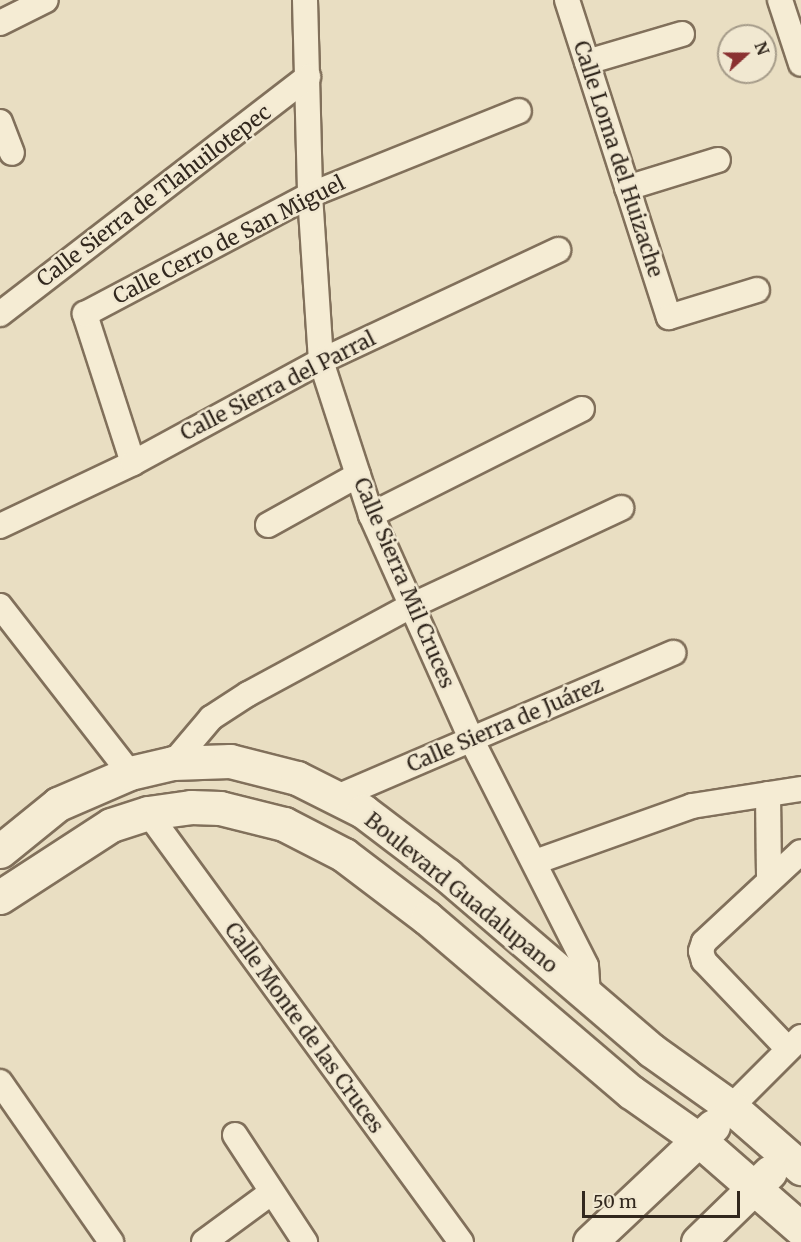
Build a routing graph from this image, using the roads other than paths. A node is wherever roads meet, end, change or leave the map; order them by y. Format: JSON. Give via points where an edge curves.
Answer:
{"nodes":[{"id":1,"x":46,"y":0,"type":"edge"},
{"id":2,"x":305,"y":0,"type":"edge"},
{"id":3,"x":567,"y":0,"type":"edge"},
{"id":4,"x":780,"y":0,"type":"edge"},
{"id":5,"x":0,"y":23,"type":"edge"},
{"id":6,"x":682,"y":34,"type":"dead end"},
{"id":7,"x":587,"y":62,"type":"junction"},
{"id":8,"x":801,"y":64,"type":"edge"},
{"id":9,"x":308,"y":78,"type":"junction"},
{"id":10,"x":519,"y":111,"type":"dead end"},
{"id":11,"x":0,"y":122,"type":"edge"},
{"id":12,"x":12,"y":153,"type":"dead end"},
{"id":13,"x":718,"y":160,"type":"dead end"},
{"id":14,"x":627,"y":188,"type":"junction"},
{"id":15,"x":310,"y":195,"type":"junction"},
{"id":16,"x":558,"y":250,"type":"dead end"},
{"id":17,"x":757,"y":290,"type":"dead end"},
{"id":18,"x":0,"y":314,"type":"edge"},
{"id":19,"x":321,"y":361,"type":"junction"},
{"id":20,"x":582,"y":409,"type":"dead end"},
{"id":21,"x":133,"y":463,"type":"junction"},
{"id":22,"x":358,"y":475,"type":"junction"},
{"id":23,"x":621,"y":508,"type":"dead end"},
{"id":24,"x":371,"y":515,"type":"junction"},
{"id":25,"x":268,"y":525,"type":"dead end"},
{"id":26,"x":0,"y":526,"type":"edge"},
{"id":27,"x":0,"y":606,"type":"edge"},
{"id":28,"x":411,"y":606,"type":"junction"},
{"id":29,"x":673,"y":653,"type":"dead end"},
{"id":30,"x":471,"y":740,"type":"junction"},
{"id":31,"x":173,"y":763,"type":"junction"},
{"id":32,"x":130,"y":773,"type":"junction"},
{"id":33,"x":801,"y":789,"type":"edge"},
{"id":34,"x":768,"y":794,"type":"junction"},
{"id":35,"x":337,"y":797,"type":"junction"},
{"id":36,"x":148,"y":813,"type":"junction"},
{"id":37,"x":0,"y":851,"type":"edge"},
{"id":38,"x":801,"y":852,"type":"edge"},
{"id":39,"x":535,"y":862,"type":"junction"},
{"id":40,"x":769,"y":879,"type":"junction"},
{"id":41,"x":0,"y":897,"type":"edge"},
{"id":42,"x":588,"y":996,"type":"junction"},
{"id":43,"x":795,"y":1043,"type":"edge"},
{"id":44,"x":0,"y":1082,"type":"edge"},
{"id":45,"x":731,"y":1107,"type":"junction"},
{"id":46,"x":235,"y":1135,"type":"dead end"},
{"id":47,"x":699,"y":1140,"type":"junction"},
{"id":48,"x":796,"y":1154,"type":"edge"},
{"id":49,"x":755,"y":1188,"type":"junction"},
{"id":50,"x":272,"y":1192,"type":"junction"},
{"id":51,"x":801,"y":1229,"type":"edge"},
{"id":52,"x":710,"y":1238,"type":"edge"},
{"id":53,"x":111,"y":1242,"type":"edge"},
{"id":54,"x":204,"y":1242,"type":"edge"},
{"id":55,"x":305,"y":1242,"type":"edge"},
{"id":56,"x":461,"y":1242,"type":"edge"},
{"id":57,"x":590,"y":1242,"type":"edge"}],
"edges":[{"from":1,"to":5,"type":"street"},
{"from":2,"to":9,"type":"street","name":"Calle Sierra Mil Cruces"},
{"from":3,"to":7,"type":"street","name":"Calle Loma del Huizache"},
{"from":4,"to":8,"type":"street"},
{"from":6,"to":7,"type":"street"},
{"from":7,"to":14,"type":"street","name":"Calle Loma del Huizache"},
{"from":9,"to":15,"type":"street","name":"Calle Sierra Mil Cruces"},
{"from":9,"to":18,"type":"street","name":"Calle Sierra de Tlahuilotepec"},
{"from":10,"to":15,"type":"street","name":"Calle Cerro de San Miguel"},
{"from":11,"to":12,"type":"street"},
{"from":13,"to":14,"type":"street"},
{"from":14,"to":17,"type":"street","name":"Calle Loma del Huizache","via":[[669,317]]},
{"from":15,"to":19,"type":"street","name":"Calle Sierra Mil Cruces"},
{"from":15,"to":21,"type":"street","name":"Calle Cerro de San Miguel","via":[[85,314]]},
{"from":16,"to":19,"type":"street","name":"Calle Sierra del Parral"},
{"from":19,"to":21,"type":"street","name":"Calle Sierra del Parral"},
{"from":19,"to":22,"type":"street","name":"Calle Sierra Mil Cruces"},
{"from":20,"to":24,"type":"street"},
{"from":21,"to":26,"type":"street","name":"Calle Sierra del Parral"},
{"from":22,"to":24,"type":"street","name":"Calle Sierra Mil Cruces"},
{"from":22,"to":25,"type":"street"},
{"from":23,"to":28,"type":"street"},
{"from":24,"to":28,"type":"street","name":"Calle Sierra Mil Cruces"},
{"from":27,"to":32,"type":"street"},
{"from":28,"to":30,"type":"street","name":"Calle Sierra Mil Cruces"},
{"from":28,"to":31,"type":"street","via":[[248,694],[212,718]]},
{"from":29,"to":30,"type":"street","name":"Calle Sierra de Juárez"},
{"from":30,"to":35,"type":"street","name":"Calle Sierra de Juárez"},
{"from":30,"to":39,"type":"street","name":"Calle Sierra Mil Cruces"},
{"from":31,"to":32,"type":"main road","name":"Boulevard Guadalupano"},
{"from":31,"to":35,"type":"main road","name":"Boulevard Guadalupano","via":[[230,761],[297,778]]},
{"from":32,"to":37,"type":"main road","name":"Boulevard Guadalupano","via":[[58,804]]},
{"from":33,"to":34,"type":"street"},
{"from":34,"to":39,"type":"street","via":[[692,806]]},
{"from":34,"to":40,"type":"street"},
{"from":35,"to":42,"type":"main road","name":"Boulevard Guadalupano","via":[[363,811],[447,875]]},
{"from":36,"to":41,"type":"main road","name":"Boulevard Guadalupano","via":[[111,825]]},
{"from":36,"to":47,"type":"main road","name":"Boulevard Guadalupano","via":[[220,808],[284,825],[344,855],[427,918],[631,1092]]},
{"from":36,"to":56,"type":"street","name":"Calle Monte de las Cruces"},
{"from":38,"to":40,"type":"street"},
{"from":39,"to":42,"type":"street","name":"Calle Sierra Mil Cruces","via":[[586,966]]},
{"from":40,"to":43,"type":"street","via":[[704,942],[702,951],[704,961]]},
{"from":42,"to":45,"type":"main road","name":"Boulevard Guadalupano","via":[[651,1050]]},
{"from":43,"to":45,"type":"street"},
{"from":44,"to":53,"type":"street"},
{"from":45,"to":47,"type":"main road"},
{"from":45,"to":48,"type":"main road","name":"Boulevard Guadalupano"},
{"from":46,"to":50,"type":"street"},
{"from":47,"to":49,"type":"main road","name":"Boulevard Guadalupano"},
{"from":47,"to":57,"type":"main road"},
{"from":48,"to":49,"type":"main road"},
{"from":49,"to":51,"type":"main road","name":"Boulevard Guadalupano"},
{"from":49,"to":52,"type":"main road"},
{"from":50,"to":54,"type":"street"},
{"from":50,"to":55,"type":"street"}]}
